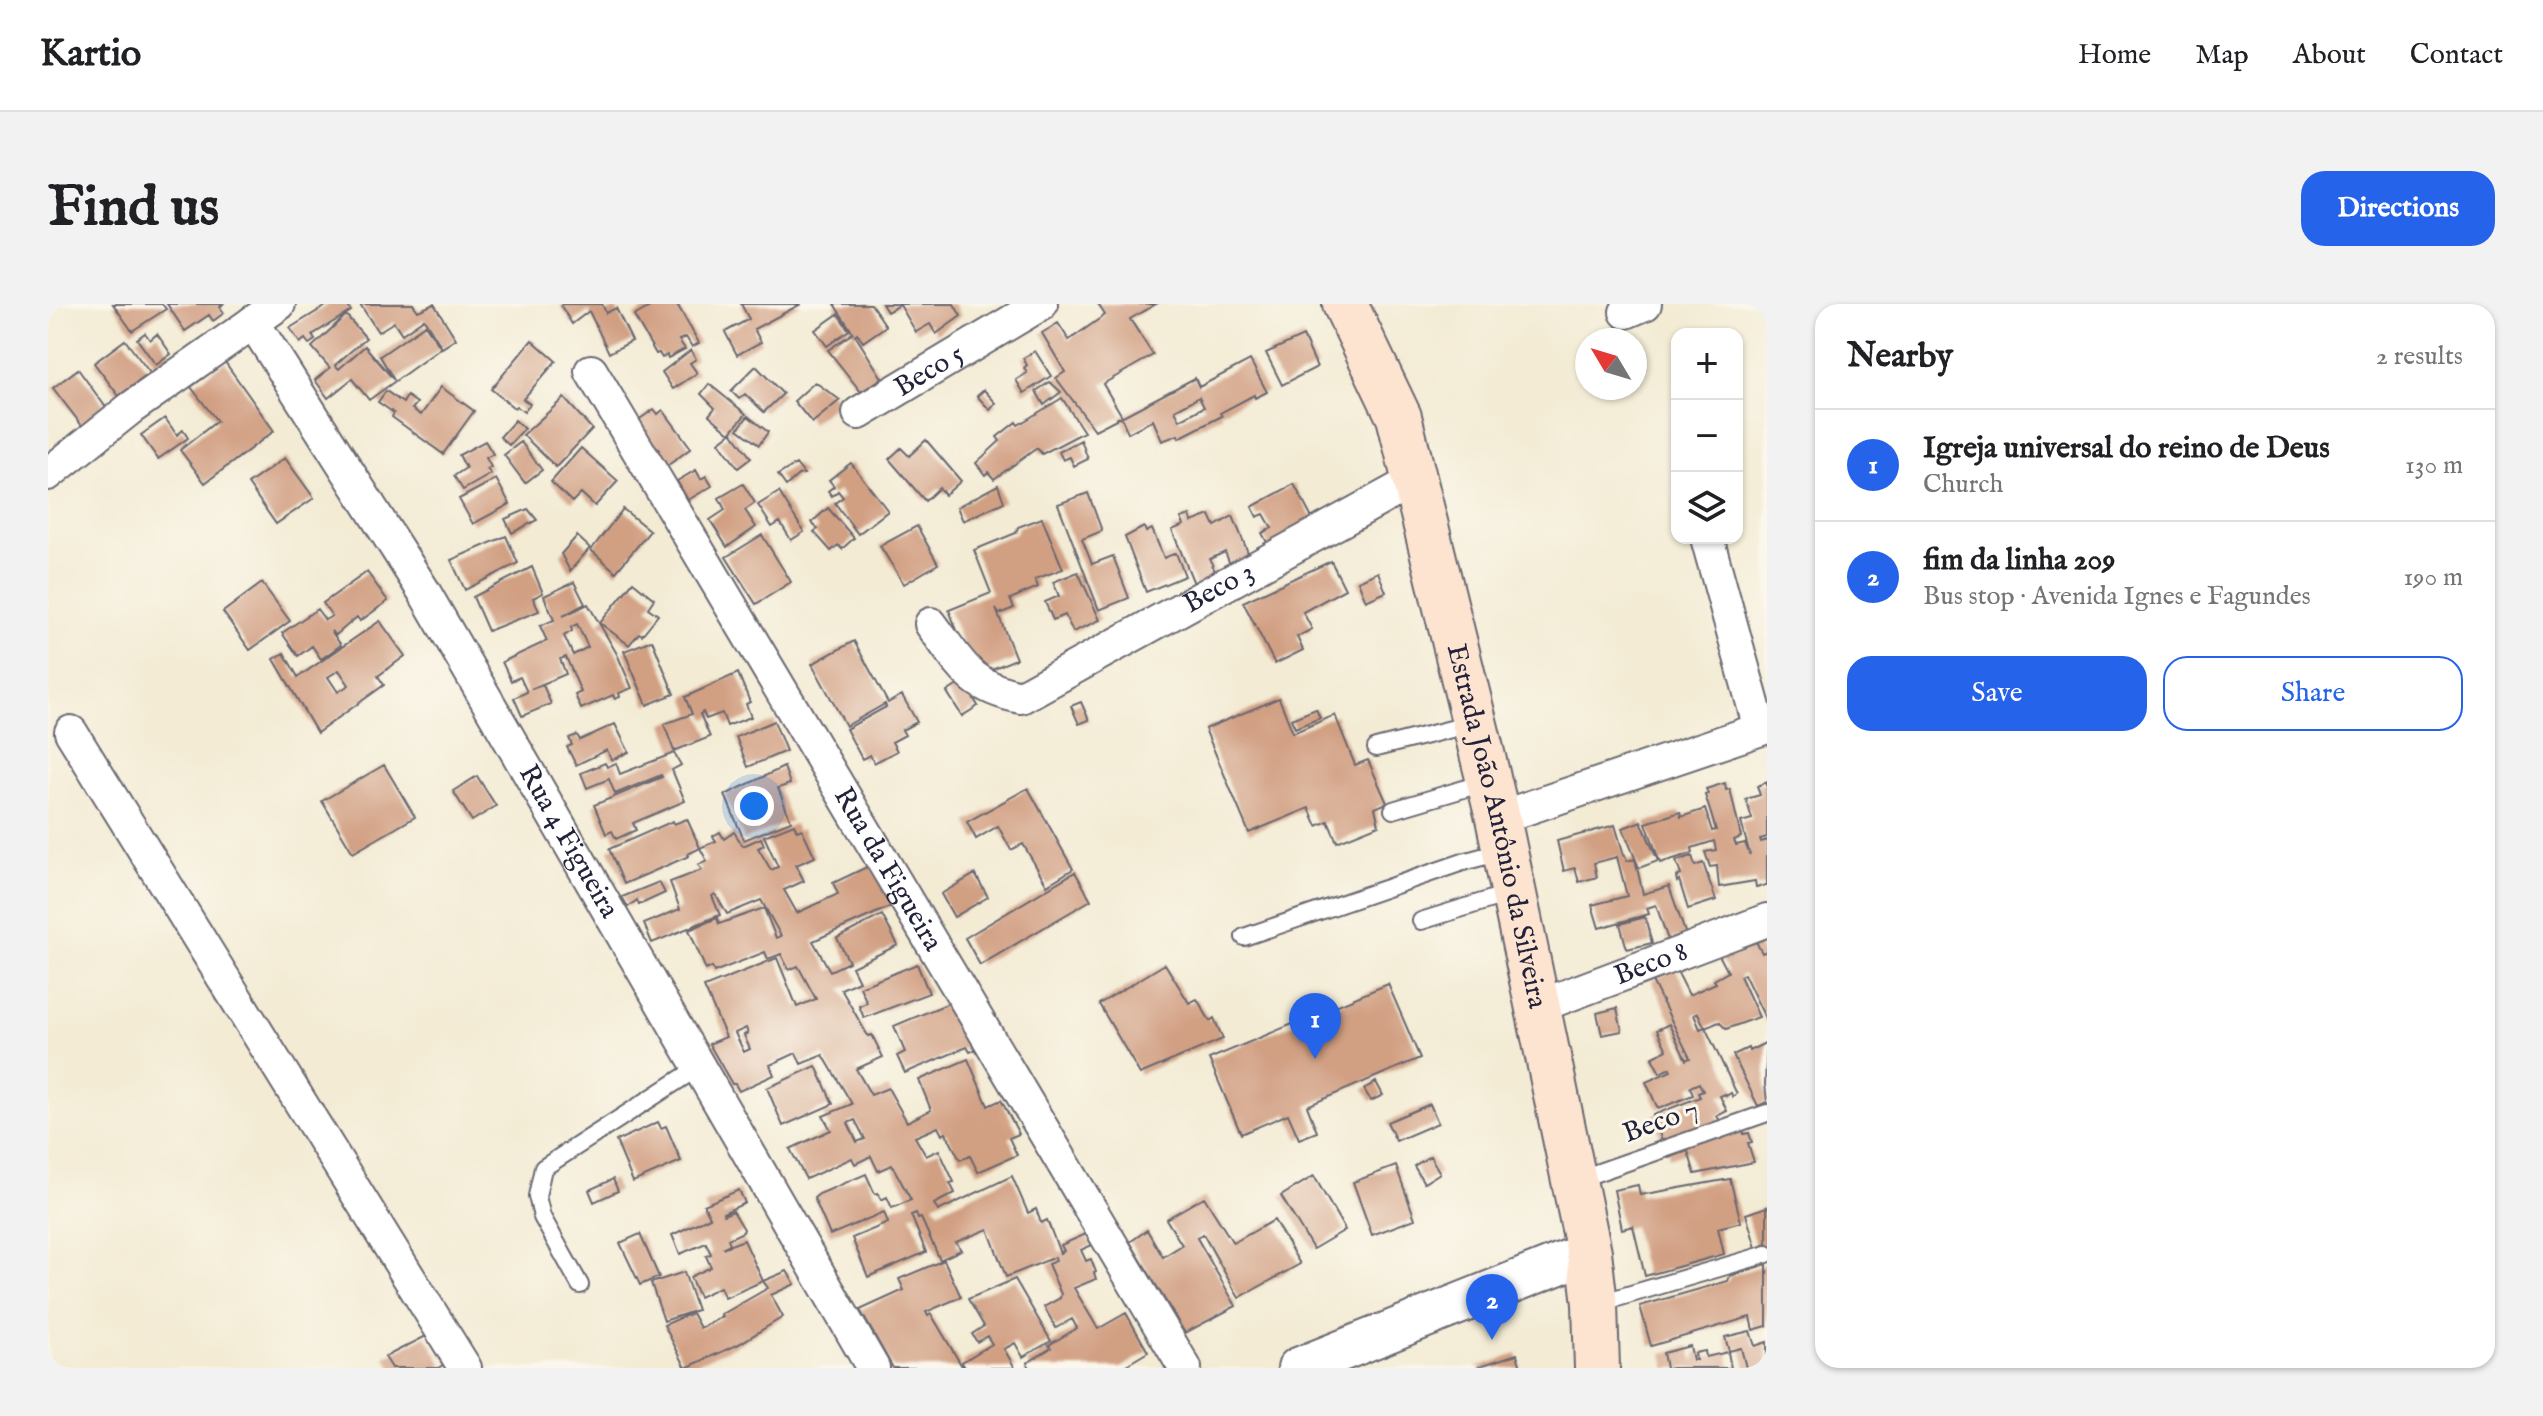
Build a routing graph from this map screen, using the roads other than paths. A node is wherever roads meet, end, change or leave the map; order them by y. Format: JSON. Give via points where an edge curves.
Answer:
{"nodes":[{"id":1,"x":1041,"y":304,"type":"edge"},
{"id":2,"x":1345,"y":304,"type":"edge"},
{"id":3,"x":266,"y":313,"type":"edge"},
{"id":4,"x":591,"y":371,"type":"dead end"},
{"id":5,"x":859,"y":413,"type":"dead end"},
{"id":6,"x":48,"y":474,"type":"edge"},
{"id":7,"x":1415,"y":480,"type":"junction"},
{"id":8,"x":1709,"y":544,"type":"edge"},
{"id":9,"x":931,"y":624,"type":"dead end"},
{"id":10,"x":1475,"y":723,"type":"junction"},
{"id":11,"x":1764,"y":728,"type":"edge"},
{"id":12,"x":71,"y":732,"type":"dead end"},
{"id":13,"x":1376,"y":748,"type":"dead end"},
{"id":14,"x":1393,"y":810,"type":"dead end"},
{"id":15,"x":1501,"y":836,"type":"junction"},
{"id":16,"x":1767,"y":920,"type":"edge"},
{"id":17,"x":1421,"y":921,"type":"dead end"},
{"id":18,"x":1244,"y":937,"type":"dead end"},
{"id":19,"x":1537,"y":1007,"type":"junction"},
{"id":20,"x":699,"y":1067,"type":"junction"},
{"id":21,"x":1767,"y":1113,"type":"edge"},
{"id":22,"x":1574,"y":1181,"type":"junction"},
{"id":23,"x":1589,"y":1252,"type":"junction"},
{"id":24,"x":1767,"y":1254,"type":"edge"},
{"id":25,"x":580,"y":1285,"type":"dead end"},
{"id":26,"x":1595,"y":1304,"type":"junction"},
{"id":27,"x":1597,"y":1366,"type":"edge"},
{"id":28,"x":465,"y":1368,"type":"edge"},
{"id":29,"x":873,"y":1368,"type":"edge"},
{"id":30,"x":1185,"y":1368,"type":"edge"},
{"id":31,"x":1298,"y":1368,"type":"edge"}],
"edges":[{"from":1,"to":5,"type":"street","name":"Beco 5"},
{"from":2,"to":7,"type":"main road","name":"Estrada João Antônio da Silveira","via":[[1399,417]]},
{"from":3,"to":6,"type":"street"},
{"from":3,"to":20,"type":"street","name":"Rua 4 Figueira"},
{"from":4,"to":30,"type":"street","name":"Rua da Figueira"},
{"from":7,"to":9,"type":"street","name":"Beco 3","via":[[1021,697],[969,675]]},
{"from":7,"to":10,"type":"main road","name":"Estrada João Antônio da Silveira"},
{"from":8,"to":11,"type":"street"},
{"from":10,"to":13,"type":"lane"},
{"from":10,"to":15,"type":"main road","name":"Estrada João Antônio da Silveira"},
{"from":11,"to":15,"type":"street"},
{"from":12,"to":28,"type":"street"},
{"from":14,"to":15,"type":"lane"},
{"from":15,"to":17,"type":"lane"},
{"from":15,"to":18,"type":"lane","via":[[1463,862]]},
{"from":15,"to":19,"type":"main road","name":"Estrada João Antônio da Silveira"},
{"from":16,"to":19,"type":"street","name":"Beco 8"},
{"from":19,"to":22,"type":"main road","name":"Estrada João Antônio da Silveira"},
{"from":20,"to":25,"type":"lane","via":[[543,1168],[537,1196],[542,1217]]},
{"from":20,"to":29,"type":"street","name":"Rua 4 Figueira"},
{"from":21,"to":22,"type":"lane","name":"Beco 7"},
{"from":22,"to":23,"type":"main road","name":"Estrada João Antônio da Silveira"},
{"from":23,"to":26,"type":"main road","name":"Estrada João Antônio da Silveira"},
{"from":23,"to":31,"type":"street"},
{"from":24,"to":26,"type":"lane"},
{"from":26,"to":27,"type":"main road","name":"Estrada João Antônio da Silveira"}]}
